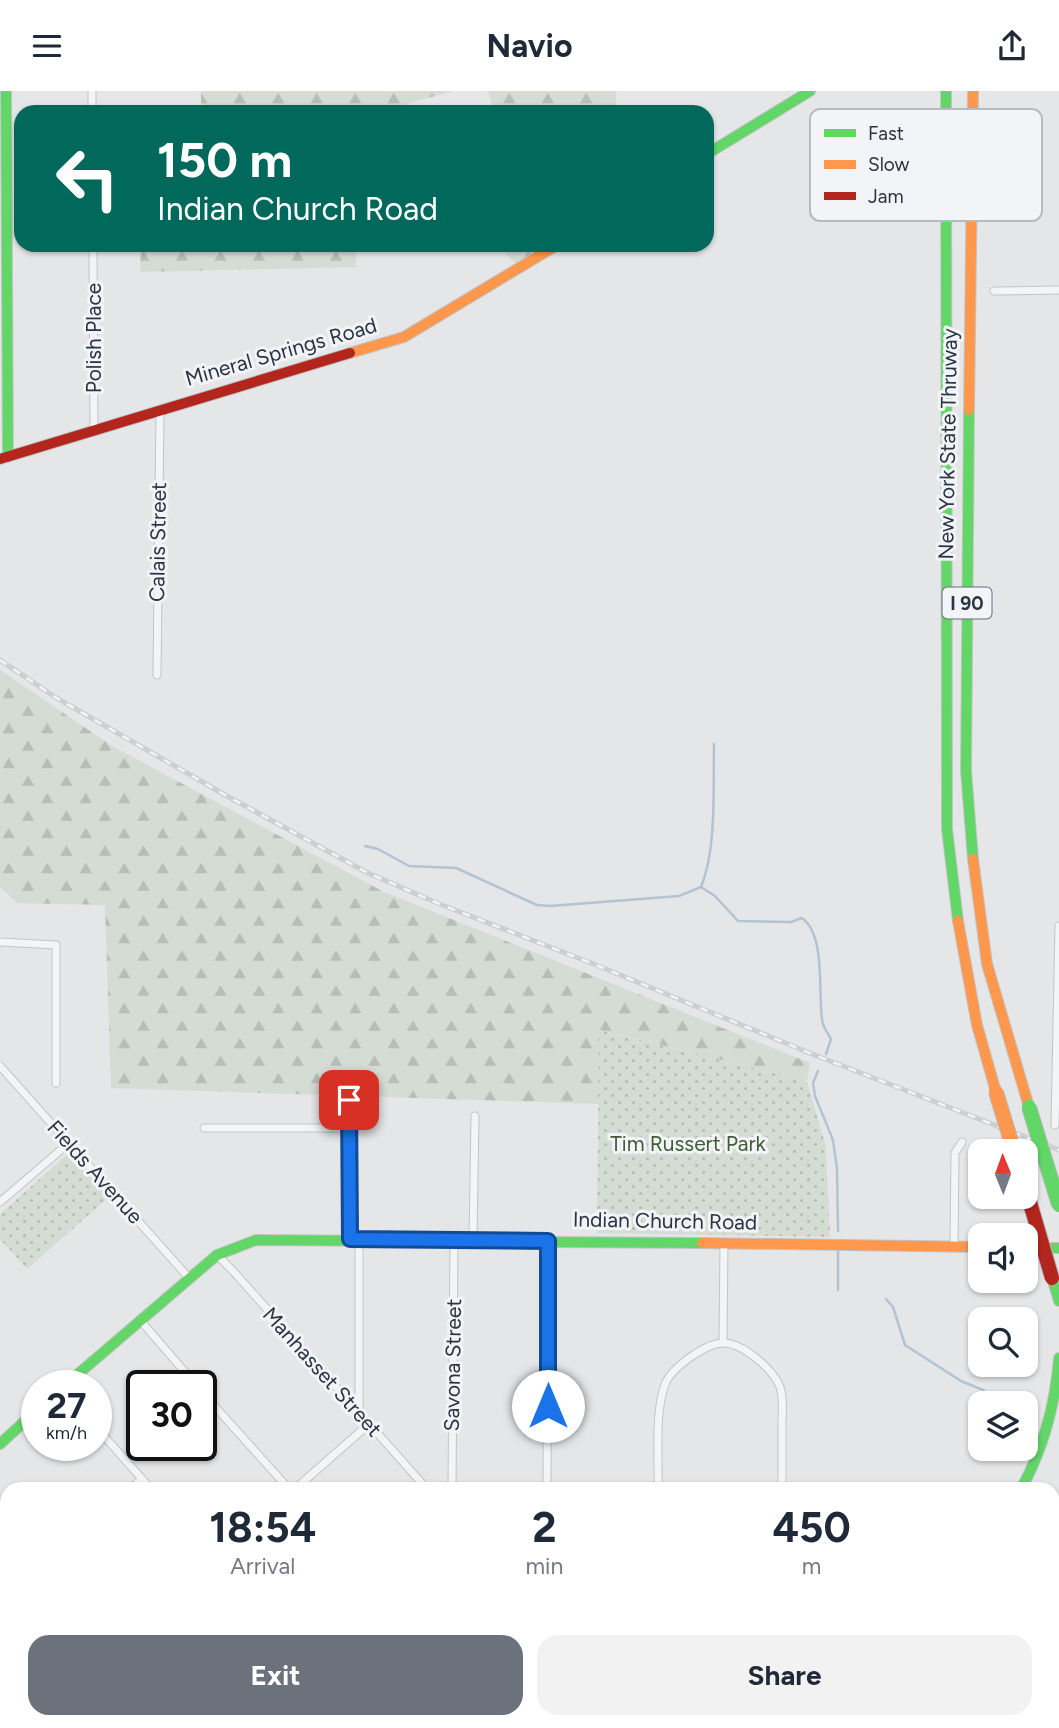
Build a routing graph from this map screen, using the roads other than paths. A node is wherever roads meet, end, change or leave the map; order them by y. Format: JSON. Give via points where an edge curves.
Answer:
{"nodes":[{"id":1,"x":6,"y":91,"type":"edge"},
{"id":2,"x":810,"y":91,"type":"edge"},
{"id":3,"x":946,"y":91,"type":"edge"},
{"id":4,"x":973,"y":91,"type":"edge"},
{"id":5,"x":946,"y":109,"type":"edge"},
{"id":6,"x":973,"y":109,"type":"edge"},
{"id":7,"x":714,"y":150,"type":"edge"},
{"id":8,"x":946,"y":221,"type":"edge"},
{"id":9,"x":971,"y":221,"type":"edge"},
{"id":10,"x":93,"y":252,"type":"edge"},
{"id":11,"x":545,"y":252,"type":"edge"},
{"id":12,"x":1059,"y":290,"type":"edge"},
{"id":13,"x":993,"y":291,"type":"dead end"},
{"id":14,"x":160,"y":410,"type":"junction"},
{"id":15,"x":94,"y":430,"type":"junction"},
{"id":16,"x":4,"y":458,"type":"edge"},
{"id":17,"x":157,"y":675,"type":"dead end"},
{"id":18,"x":1059,"y":926,"type":"edge"},
{"id":19,"x":1059,"y":940,"type":"edge"},
{"id":20,"x":0,"y":942,"type":"edge"},
{"id":21,"x":0,"y":1066,"type":"edge"},
{"id":22,"x":56,"y":1083,"type":"dead end"},
{"id":23,"x":349,"y":1100,"type":"dead end"},
{"id":24,"x":475,"y":1116,"type":"dead end"},
{"id":25,"x":1055,"y":1125,"type":"dead end"},
{"id":26,"x":204,"y":1128,"type":"dead end"},
{"id":27,"x":349,"y":1128,"type":"junction"},
{"id":28,"x":1010,"y":1139,"type":"edge"},
{"id":29,"x":962,"y":1142,"type":"dead end"},
{"id":30,"x":69,"y":1143,"type":"junction"},
{"id":31,"x":0,"y":1202,"type":"edge"},
{"id":32,"x":1059,"y":1205,"type":"edge"},
{"id":33,"x":1032,"y":1209,"type":"edge"},
{"id":34,"x":354,"y":1239,"type":"junction"},
{"id":35,"x":454,"y":1240,"type":"junction"},
{"id":36,"x":472,"y":1240,"type":"junction"},
{"id":37,"x":548,"y":1241,"type":"junction"},
{"id":38,"x":724,"y":1243,"type":"junction"},
{"id":39,"x":954,"y":1246,"type":"junction"},
{"id":40,"x":968,"y":1247,"type":"edge"},
{"id":41,"x":1038,"y":1248,"type":"edge"},
{"id":42,"x":1059,"y":1248,"type":"edge"},
{"id":43,"x":217,"y":1255,"type":"junction"},
{"id":44,"x":189,"y":1278,"type":"junction"},
{"id":45,"x":1059,"y":1300,"type":"edge"},
{"id":46,"x":1059,"y":1307,"type":"edge"},
{"id":47,"x":140,"y":1320,"type":"junction"},
{"id":48,"x":723,"y":1343,"type":"junction"},
{"id":49,"x":1059,"y":1358,"type":"edge"},
{"id":50,"x":82,"y":1370,"type":"edge"},
{"id":51,"x":183,"y":1370,"type":"edge"},
{"id":52,"x":217,"y":1409,"type":"edge"},
{"id":53,"x":359,"y":1413,"type":"junction"},
{"id":54,"x":369,"y":1424,"type":"junction"},
{"id":55,"x":21,"y":1425,"type":"edge"},
{"id":56,"x":0,"y":1444,"type":"edge"},
{"id":57,"x":112,"y":1445,"type":"edge"},
{"id":58,"x":142,"y":1479,"type":"junction"},
{"id":59,"x":138,"y":1482,"type":"edge"},
{"id":60,"x":145,"y":1482,"type":"edge"},
{"id":61,"x":283,"y":1482,"type":"edge"},
{"id":62,"x":303,"y":1482,"type":"edge"},
{"id":63,"x":421,"y":1482,"type":"edge"},
{"id":64,"x":452,"y":1482,"type":"edge"},
{"id":65,"x":547,"y":1482,"type":"edge"},
{"id":66,"x":659,"y":1482,"type":"edge"},
{"id":67,"x":782,"y":1482,"type":"edge"},
{"id":68,"x":1024,"y":1482,"type":"edge"}],
"edges":[{"from":1,"to":16,"type":"main road"},
{"from":2,"to":7,"type":"main road"},
{"from":3,"to":5,"type":"main road","name":"New York State Thruway","number":"I 90","bridge":true},
{"from":4,"to":6,"type":"main road","name":"New York State Thruway","number":"I 90","bridge":true},
{"from":8,"to":28,"type":"main road","name":"New York State Thruway","number":"I 90","bridge":true,"via":[[947,829],[974,1012]]},
{"from":9,"to":32,"type":"main road","name":"New York State Thruway","number":"I 90","bridge":true,"via":[[966,771],[974,874],[987,964]]},
{"from":10,"to":15,"type":"street","name":"Polish Place"},
{"from":11,"to":14,"type":"main road","name":"Mineral Springs Road","via":[[404,338]]},
{"from":12,"to":13,"type":"street"},
{"from":14,"to":15,"type":"main road","name":"Mineral Springs Road"},
{"from":14,"to":17,"type":"street","name":"Calais Street"},
{"from":15,"to":16,"type":"main road","name":"Mineral Springs Road"},
{"from":18,"to":19,"type":"street"},
{"from":19,"to":25,"type":"street"},
{"from":20,"to":22,"type":"street","via":[[55,945]]},
{"from":21,"to":30,"type":"street","name":"Fields Avenue"},
{"from":23,"to":27,"type":"street"},
{"from":24,"to":36,"type":"street"},
{"from":26,"to":27,"type":"street"},
{"from":27,"to":34,"type":"street"},
{"from":29,"to":39,"type":"street","via":[[955,1153]]},
{"from":30,"to":31,"type":"street"},
{"from":30,"to":44,"type":"street","name":"Fields Avenue"},
{"from":33,"to":45,"type":"main road","bridge":true},
{"from":34,"to":35,"type":"main road","name":"Indian Church Road"},
{"from":34,"to":43,"type":"main road","name":"Indian Church Road","via":[[263,1239]]},
{"from":34,"to":53,"type":"street"},
{"from":35,"to":36,"type":"main road","name":"Indian Church Road"},
{"from":35,"to":64,"type":"street","name":"Savona Street"},
{"from":36,"to":37,"type":"main road","name":"Indian Church Road"},
{"from":37,"to":38,"type":"main road","name":"Indian Church Road"},
{"from":37,"to":65,"type":"street"},
{"from":38,"to":39,"type":"main road","name":"Indian Church Road"},
{"from":38,"to":48,"type":"street"},
{"from":39,"to":40,"type":"main road","name":"Indian Church Road"},
{"from":41,"to":42,"type":"main road"},
{"from":43,"to":44,"type":"main road","name":"Indian Church Road"},
{"from":43,"to":53,"type":"street","name":"Manhasset Street"},
{"from":44,"to":47,"type":"main road","name":"Indian Church Road"},
{"from":45,"to":46,"type":"main road"},
{"from":47,"to":50,"type":"main road","name":"Indian Church Road"},
{"from":47,"to":51,"type":"street"},
{"from":48,"to":66,"type":"street","via":[[694,1355],[667,1379],[659,1413]]},
{"from":48,"to":67,"type":"street","via":[[758,1359],[779,1385]]},
{"from":49,"to":68,"type":"main road","via":[[1054,1408]]},
{"from":52,"to":61,"type":"street"},
{"from":53,"to":54,"type":"street","name":"Manhasset Street"},
{"from":54,"to":62,"type":"street"},
{"from":54,"to":63,"type":"street","name":"Manhasset Street"},
{"from":55,"to":56,"type":"main road"},
{"from":57,"to":58,"type":"street"},
{"from":58,"to":59,"type":"street"},
{"from":58,"to":60,"type":"street"}]}
